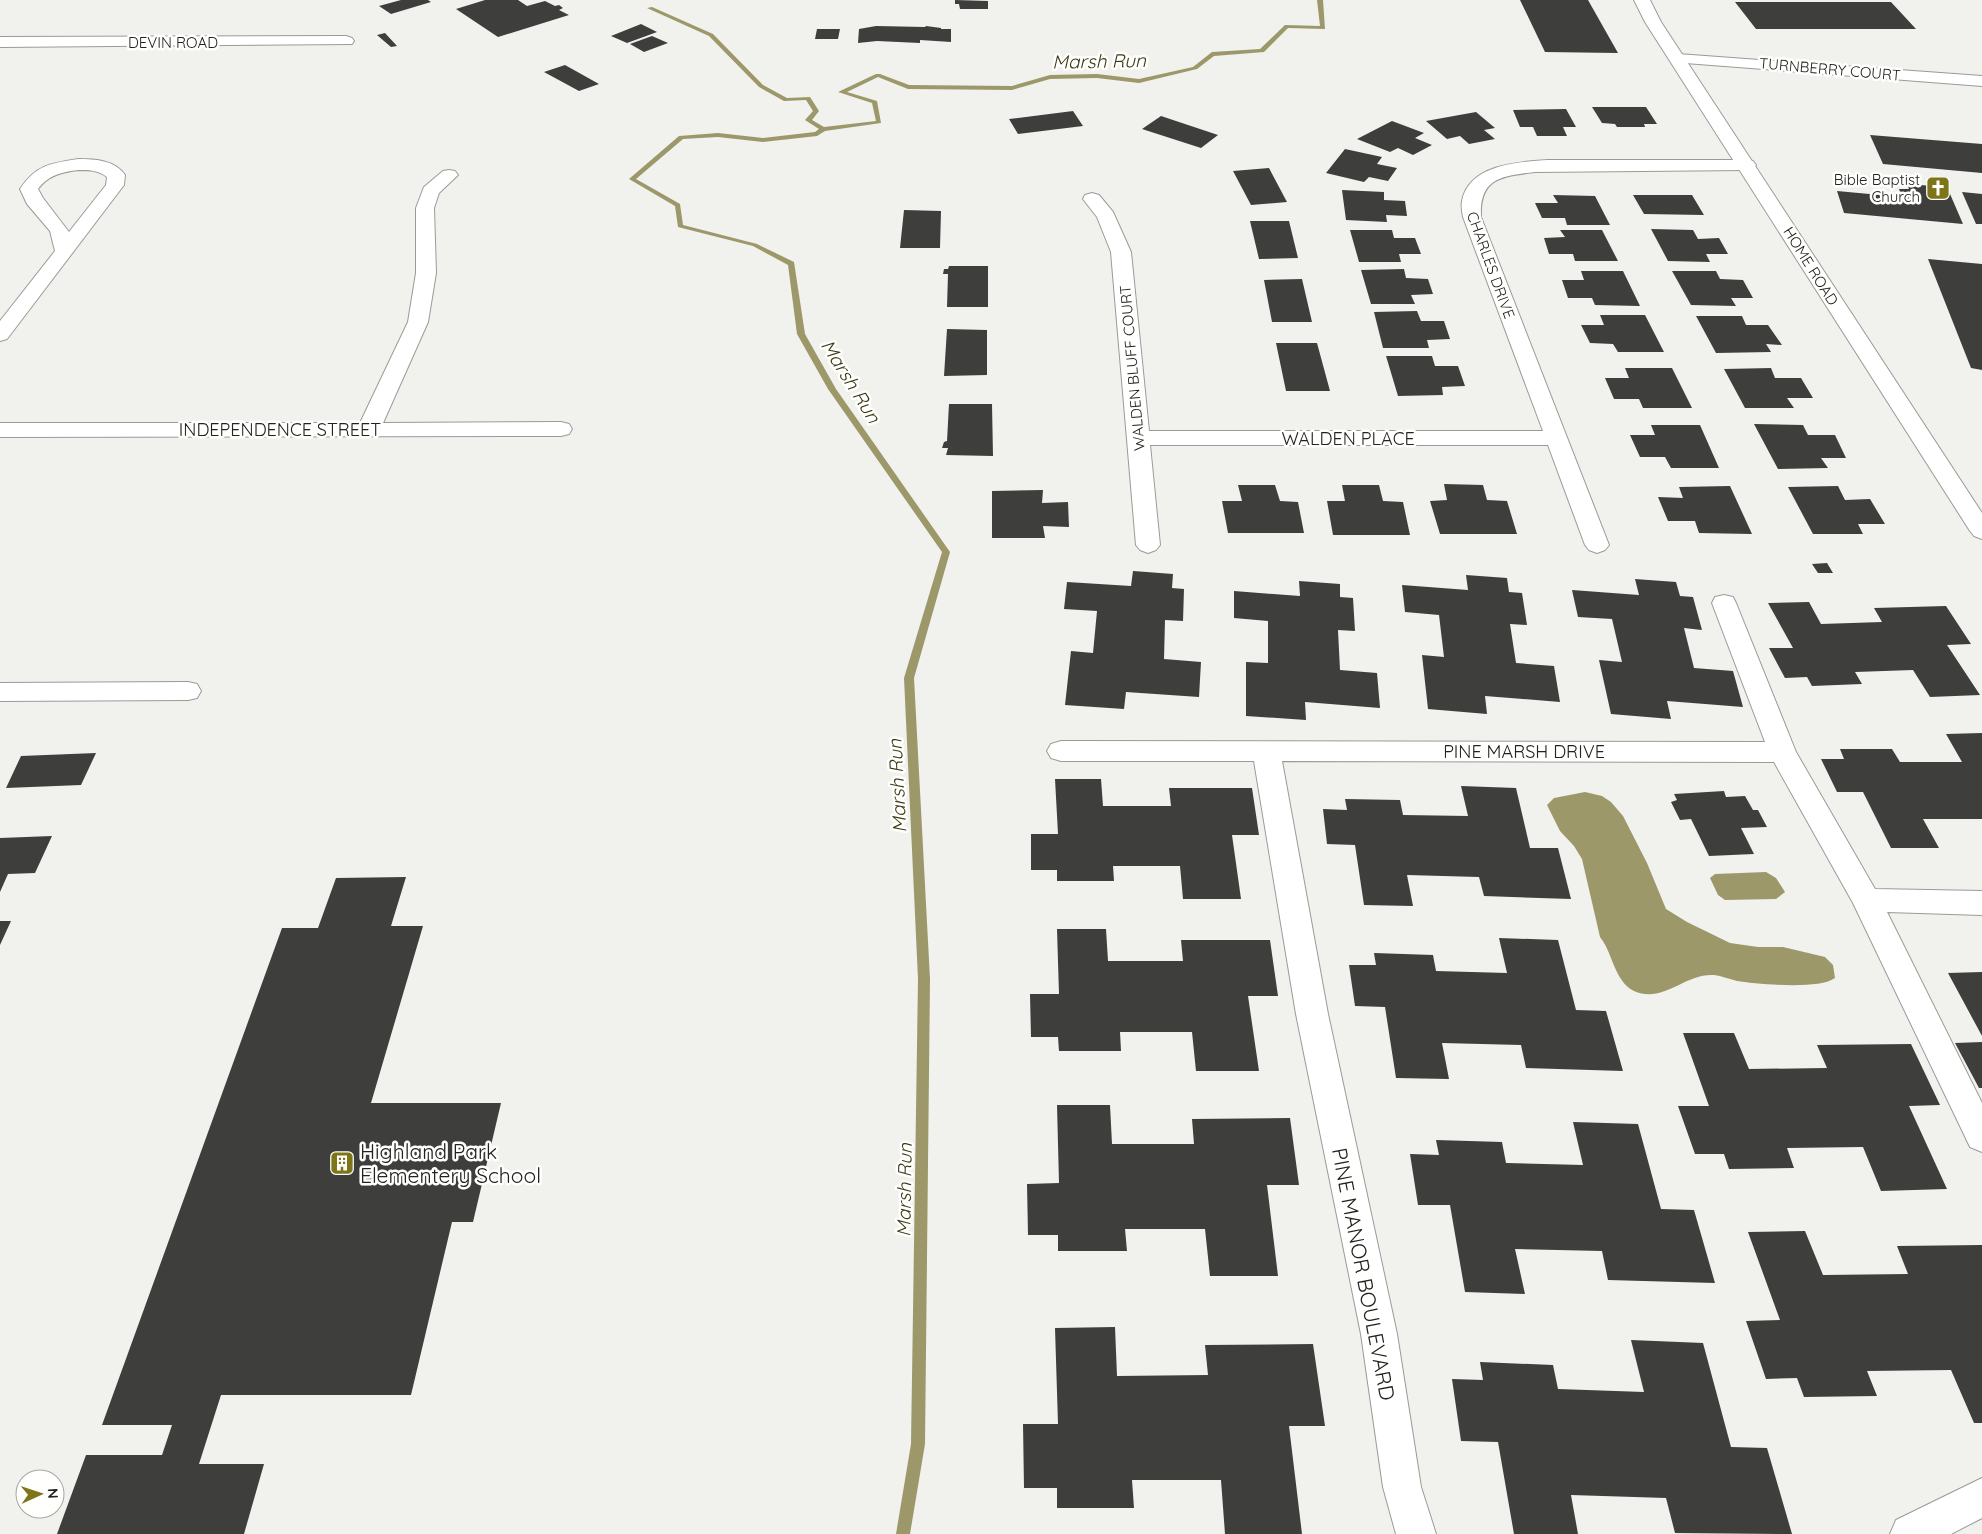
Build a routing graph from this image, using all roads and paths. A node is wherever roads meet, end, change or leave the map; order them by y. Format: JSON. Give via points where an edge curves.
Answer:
{"nodes":[{"id":1,"x":1642,"y":0,"type":"edge"},
{"id":2,"x":346,"y":41,"type":"dead end"},
{"id":3,"x":0,"y":42,"type":"edge"},
{"id":4,"x":1678,"y":59,"type":"junction"},
{"id":5,"x":1982,"y":82,"type":"edge"},
{"id":6,"x":1747,"y":164,"type":"junction"},
{"id":7,"x":449,"y":175,"type":"dead end"},
{"id":8,"x":1092,"y":199,"type":"dead end"},
{"id":9,"x":64,"y":250,"type":"junction"},
{"id":10,"x":0,"y":335,"type":"edge"},
{"id":11,"x":369,"y":428,"type":"junction"},
{"id":12,"x":561,"y":428,"type":"dead end"},
{"id":13,"x":0,"y":430,"type":"edge"},
{"id":14,"x":1139,"y":438,"type":"junction"},
{"id":15,"x":1556,"y":438,"type":"junction"},
{"id":16,"x":1982,"y":531,"type":"edge"},
{"id":17,"x":1148,"y":545,"type":"dead end"},
{"id":18,"x":1597,"y":545,"type":"dead end"},
{"id":19,"x":1724,"y":603,"type":"dead end"},
{"id":20,"x":188,"y":691,"type":"dead end"},
{"id":21,"x":0,"y":692,"type":"edge"},
{"id":22,"x":1266,"y":750,"type":"junction"},
{"id":23,"x":1061,"y":751,"type":"dead end"},
{"id":24,"x":1782,"y":752,"type":"junction"},
{"id":25,"x":1866,"y":900,"type":"junction"},
{"id":26,"x":1982,"y":903,"type":"edge"},
{"id":27,"x":1982,"y":1137,"type":"edge"},
{"id":28,"x":1982,"y":1497,"type":"edge"},
{"id":29,"x":1416,"y":1534,"type":"edge"},
{"id":30,"x":1910,"y":1534,"type":"edge"}],
"edges":[{"from":1,"to":4,"type":"street","name":"HOME ROAD"},
{"from":2,"to":3,"type":"street","name":"DEVIN ROAD"},
{"from":4,"to":5,"type":"street","name":"TURNBERRY COURT"},
{"from":4,"to":6,"type":"street","name":"HOME ROAD"},
{"from":6,"to":15,"type":"street","name":"CHARLES DRIVE","via":[[1525,167],[1501,172],[1484,180],[1473,191],[1469,203],[1472,216]]},
{"from":6,"to":16,"type":"street","name":"HOME ROAD"},
{"from":7,"to":11,"type":"street","via":[[431,191],[424,208],[426,272],[418,322]]},
{"from":8,"to":14,"type":"street","name":"WALDEN BLUFF COURT","via":[[1106,216],[1121,252]]},
{"from":9,"to":9,"type":"street","via":[[114,185],[116,175],[111,168],[97,164],[56,170],[38,177],[29,190],[59,230]]},
{"from":9,"to":10,"type":"street"},
{"from":11,"to":12,"type":"street","name":"INDEPENDENCE STREET"},
{"from":11,"to":13,"type":"street","name":"INDEPENDENCE STREET"},
{"from":14,"to":15,"type":"street","name":"WALDEN PLACE"},
{"from":14,"to":17,"type":"street","name":"WALDEN BLUFF COURT"},
{"from":15,"to":18,"type":"street","name":"CHARLES DRIVE"},
{"from":19,"to":24,"type":"street"},
{"from":20,"to":21,"type":"street"},
{"from":22,"to":23,"type":"street","name":"PINE MARSH DRIVE"},
{"from":22,"to":24,"type":"street","name":"PINE MARSH DRIVE"},
{"from":22,"to":29,"type":"street","name":"PINE MANOR BOULEVARD","via":[[1312,1014],[1379,1334],[1402,1487]]},
{"from":24,"to":25,"type":"street"},
{"from":25,"to":26,"type":"street"},
{"from":25,"to":27,"type":"street"},
{"from":28,"to":30,"type":"street"}]}
